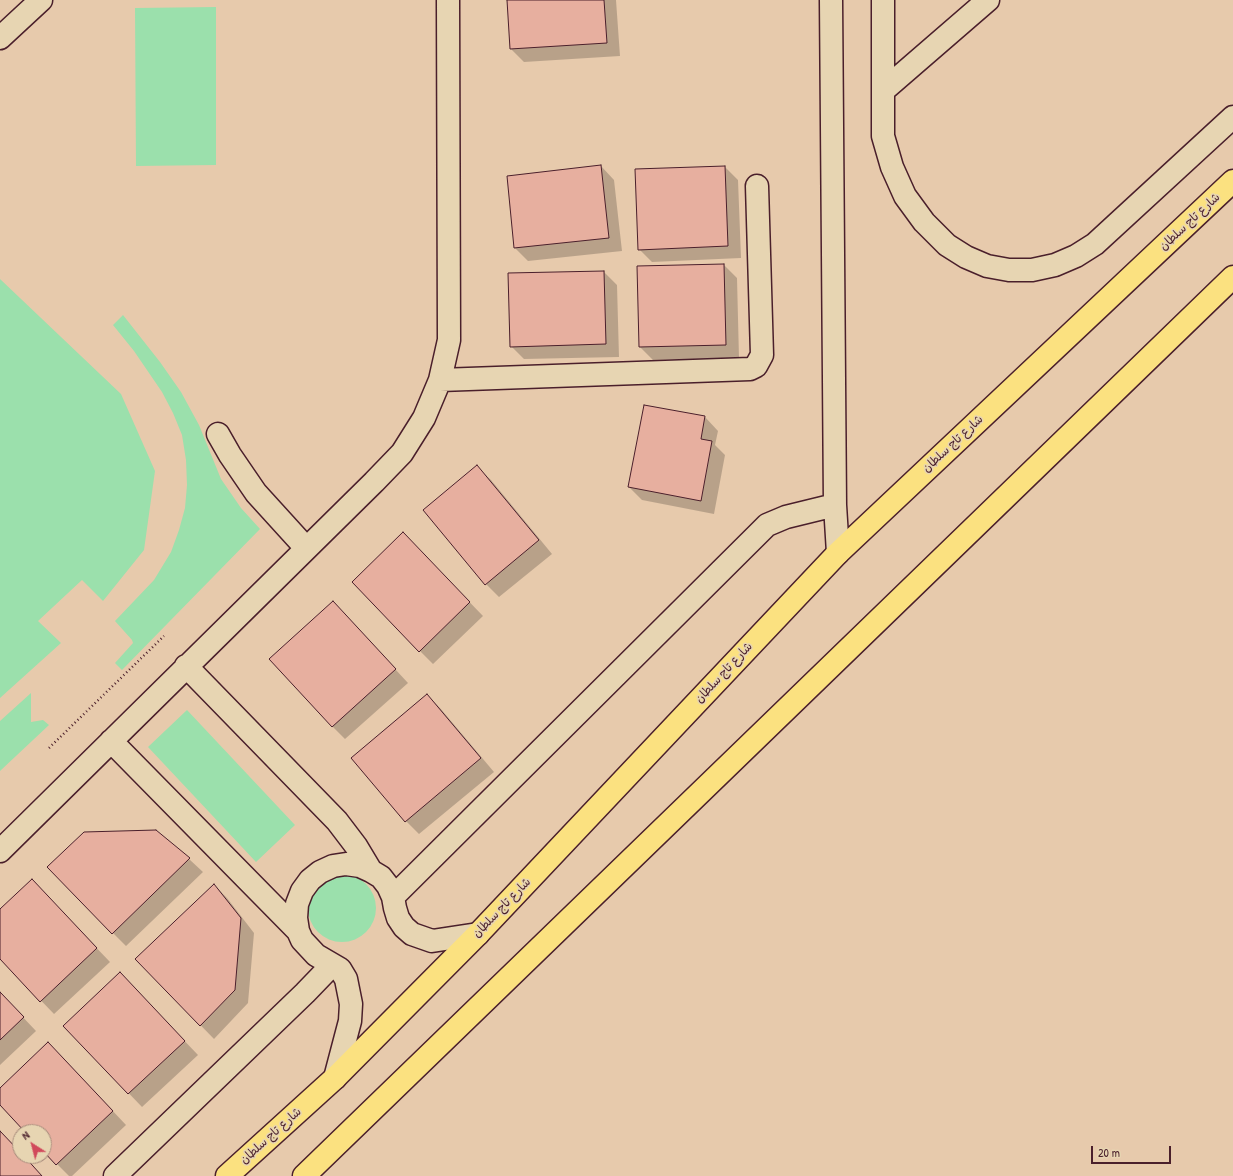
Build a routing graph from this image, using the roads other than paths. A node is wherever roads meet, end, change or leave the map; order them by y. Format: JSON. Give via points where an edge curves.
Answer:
{"nodes":[{"id":1,"x":41,"y":0,"type":"edge"},
{"id":2,"x":448,"y":0,"type":"edge"},
{"id":3,"x":831,"y":0,"type":"edge"},
{"id":4,"x":883,"y":0,"type":"edge"},
{"id":5,"x":988,"y":0,"type":"edge"},
{"id":6,"x":0,"y":38,"type":"edge"},
{"id":7,"x":884,"y":90,"type":"junction"},
{"id":8,"x":1233,"y":117,"type":"edge"},
{"id":9,"x":1233,"y":182,"type":"edge"},
{"id":10,"x":757,"y":186,"type":"dead end"},
{"id":11,"x":1233,"y":277,"type":"edge"},
{"id":12,"x":440,"y":380,"type":"junction"},
{"id":13,"x":218,"y":434,"type":"dead end"},
{"id":14,"x":835,"y":505,"type":"junction"},
{"id":15,"x":306,"y":548,"type":"junction"},
{"id":16,"x":838,"y":553,"type":"junction"},
{"id":17,"x":186,"y":666,"type":"junction"},
{"id":18,"x":111,"y":741,"type":"junction"},
{"id":19,"x":0,"y":851,"type":"edge"},
{"id":20,"x":371,"y":871,"type":"junction"},
{"id":21,"x":394,"y":897,"type":"junction"},
{"id":22,"x":298,"y":931,"type":"junction"},
{"id":23,"x":478,"y":934,"type":"junction"},
{"id":24,"x":332,"y":965,"type":"junction"},
{"id":25,"x":335,"y":1078,"type":"junction"},
{"id":26,"x":115,"y":1176,"type":"edge"},
{"id":27,"x":227,"y":1176,"type":"edge"},
{"id":28,"x":304,"y":1176,"type":"edge"}],
"edges":[{"from":1,"to":6,"type":"street"},
{"from":2,"to":12,"type":"street","via":[[449,340]]},
{"from":3,"to":14,"type":"street"},
{"from":4,"to":7,"type":"street"},
{"from":5,"to":7,"type":"street"},
{"from":7,"to":8,"type":"street","via":[[883,136],[892,167],[906,196],[924,222],[947,245],[966,257],[987,266],[1009,270],[1032,270],[1055,265],[1095,244]]},
{"from":9,"to":16,"type":"main road","name":"شارع تاج سلطان"},
{"from":10,"to":12,"type":"street","via":[[762,356],[756,366],[750,369]]},
{"from":11,"to":28,"type":"main road"},
{"from":12,"to":15,"type":"street","via":[[424,418],[402,453]]},
{"from":13,"to":15,"type":"street","via":[[256,493]]},
{"from":14,"to":16,"type":"street"},
{"from":14,"to":21,"type":"street","via":[[786,517],[768,525],[760,532]]},
{"from":15,"to":17,"type":"street"},
{"from":16,"to":23,"type":"main road","name":"شارع تاج سلطان"},
{"from":17,"to":18,"type":"street"},
{"from":17,"to":20,"type":"street","via":[[336,821],[356,846]]},
{"from":18,"to":19,"type":"street"},
{"from":18,"to":22,"type":"street"},
{"from":20,"to":21,"type":"street","via":[[388,886]]},
{"from":20,"to":22,"type":"street","via":[[346,864],[333,866],[310,880],[297,904]]},
{"from":21,"to":23,"type":"street","via":[[398,918],[412,934],[432,941]]},
{"from":22,"to":24,"type":"street","via":[[308,949]]},
{"from":23,"to":25,"type":"main road","name":"شارع تاج سلطان"},
{"from":24,"to":25,"type":"street","via":[[340,969],[346,978],[351,1004],[350,1021]]},
{"from":24,"to":26,"type":"street"},
{"from":25,"to":27,"type":"main road","name":"شارع تاج سلطان"}]}
